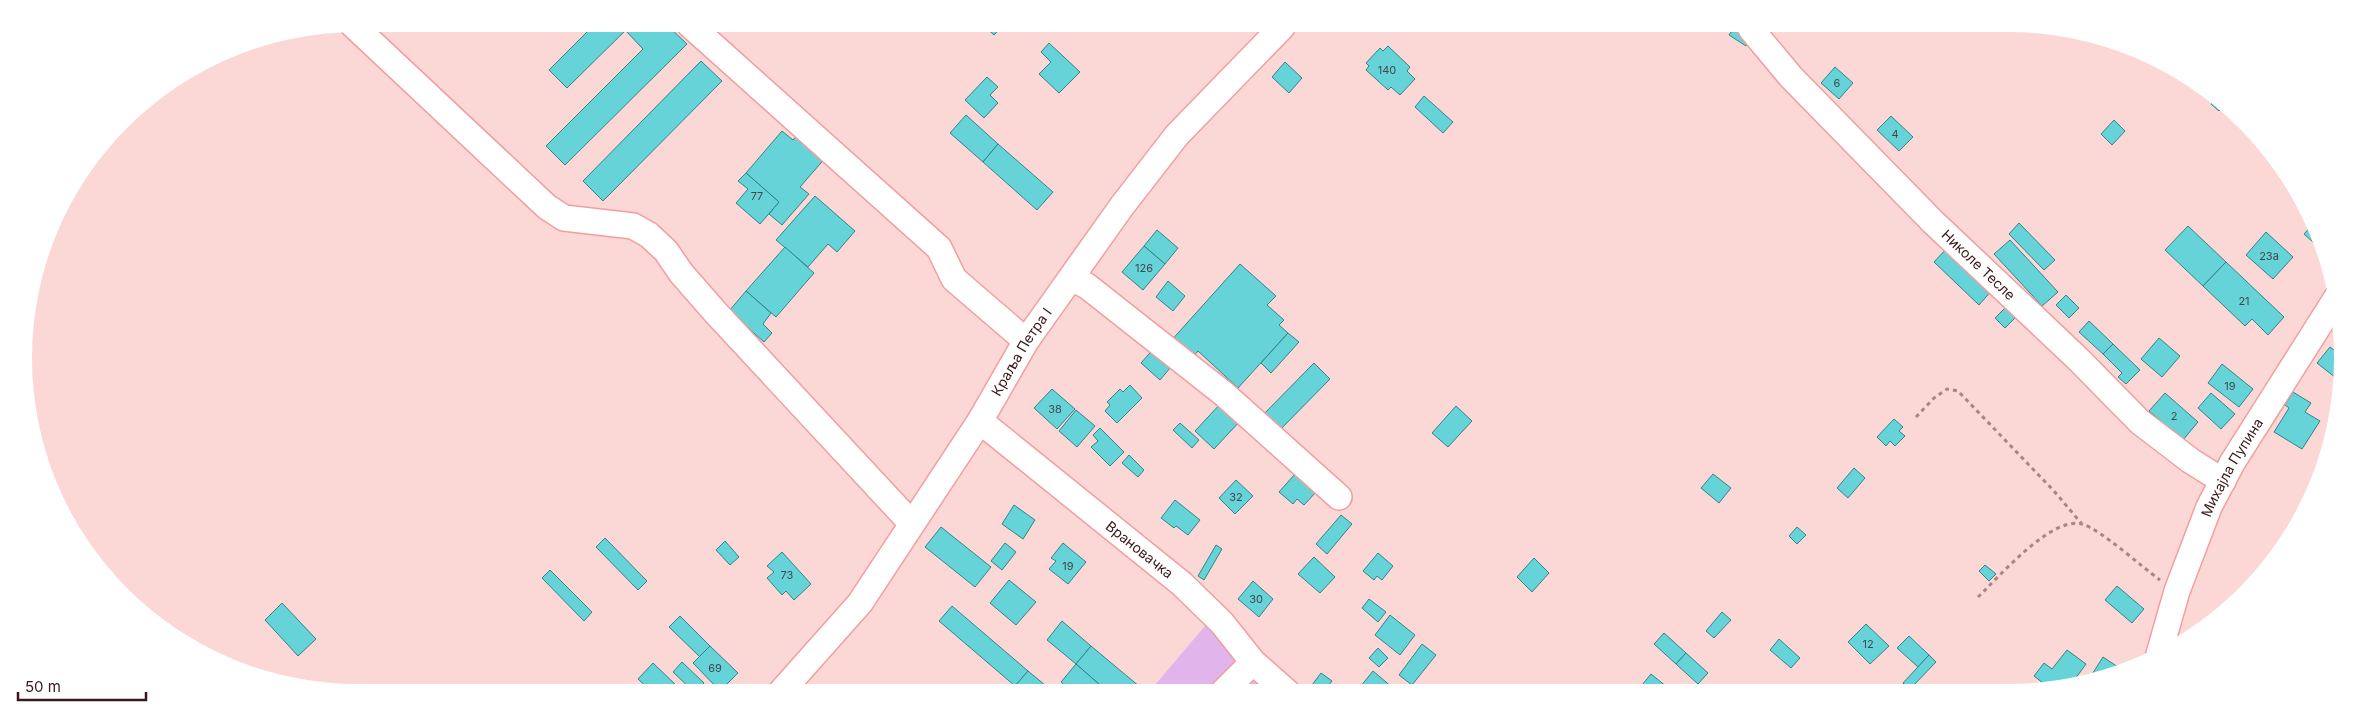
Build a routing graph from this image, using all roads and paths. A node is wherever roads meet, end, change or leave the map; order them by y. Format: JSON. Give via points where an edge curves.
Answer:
{"nodes":[{"id":1,"x":360,"y":32,"type":"edge"},
{"id":2,"x":698,"y":32,"type":"edge"},
{"id":3,"x":1277,"y":32,"type":"edge"},
{"id":4,"x":1754,"y":32,"type":"edge"},
{"id":5,"x":1071,"y":278,"type":"junction"},
{"id":6,"x":2331,"y":313,"type":"edge"},
{"id":7,"x":1026,"y":341,"type":"junction"},
{"id":8,"x":1916,"y":417,"type":"dead end"},
{"id":9,"x":980,"y":421,"type":"junction"},
{"id":10,"x":2223,"y":481,"type":"junction"},
{"id":11,"x":1339,"y":497,"type":"dead end"},
{"id":12,"x":912,"y":524,"type":"junction"},
{"id":13,"x":2081,"y":524,"type":"junction"},
{"id":14,"x":2177,"y":591,"type":"junction"},
{"id":15,"x":1978,"y":596,"type":"dead end"},
{"id":16,"x":2161,"y":647,"type":"edge"},
{"id":17,"x":1253,"y":662,"type":"junction"},
{"id":18,"x":787,"y":684,"type":"edge"},
{"id":19,"x":1231,"y":684,"type":"edge"},
{"id":20,"x":1278,"y":684,"type":"edge"}],
"edges":[{"from":1,"to":12,"type":"street","via":[[547,208],[564,218],[633,226],[649,235],[716,313]]},
{"from":2,"to":7,"type":"street","via":[[939,248],[954,279]]},
{"from":3,"to":5,"type":"street","name":"Краља Петра I","via":[[1177,135]]},
{"from":4,"to":10,"type":"street","name":"Николе Тесле","via":[[1791,77],[1933,222],[2140,422]]},
{"from":5,"to":7,"type":"street","name":"Краља Петра I"},
{"from":5,"to":11,"type":"street","via":[[1087,286],[1224,394]]},
{"from":6,"to":10,"type":"street","name":"Михајла Пупина"},
{"from":7,"to":9,"type":"street","name":"Краља Петра I"},
{"from":8,"to":13,"type":"path","via":[[1947,389],[1958,391],[2054,491]]},
{"from":9,"to":12,"type":"street","name":"Краља Петра I"},
{"from":9,"to":17,"type":"street","name":"Врановачка","via":[[1182,584],[1222,623]]},
{"from":10,"to":14,"type":"street","name":"Михајла Пупина"},
{"from":12,"to":18,"type":"street","name":"Краља Петра I","via":[[860,603]]},
{"from":13,"to":14,"type":"path","via":[[2095,530]]},
{"from":13,"to":15,"type":"path","via":[[2066,525],[2050,532]]},
{"from":14,"to":16,"type":"street","name":"Михајла Пупина"},
{"from":17,"to":19,"type":"street"},
{"from":17,"to":20,"type":"street","name":"Врановачка"}]}
